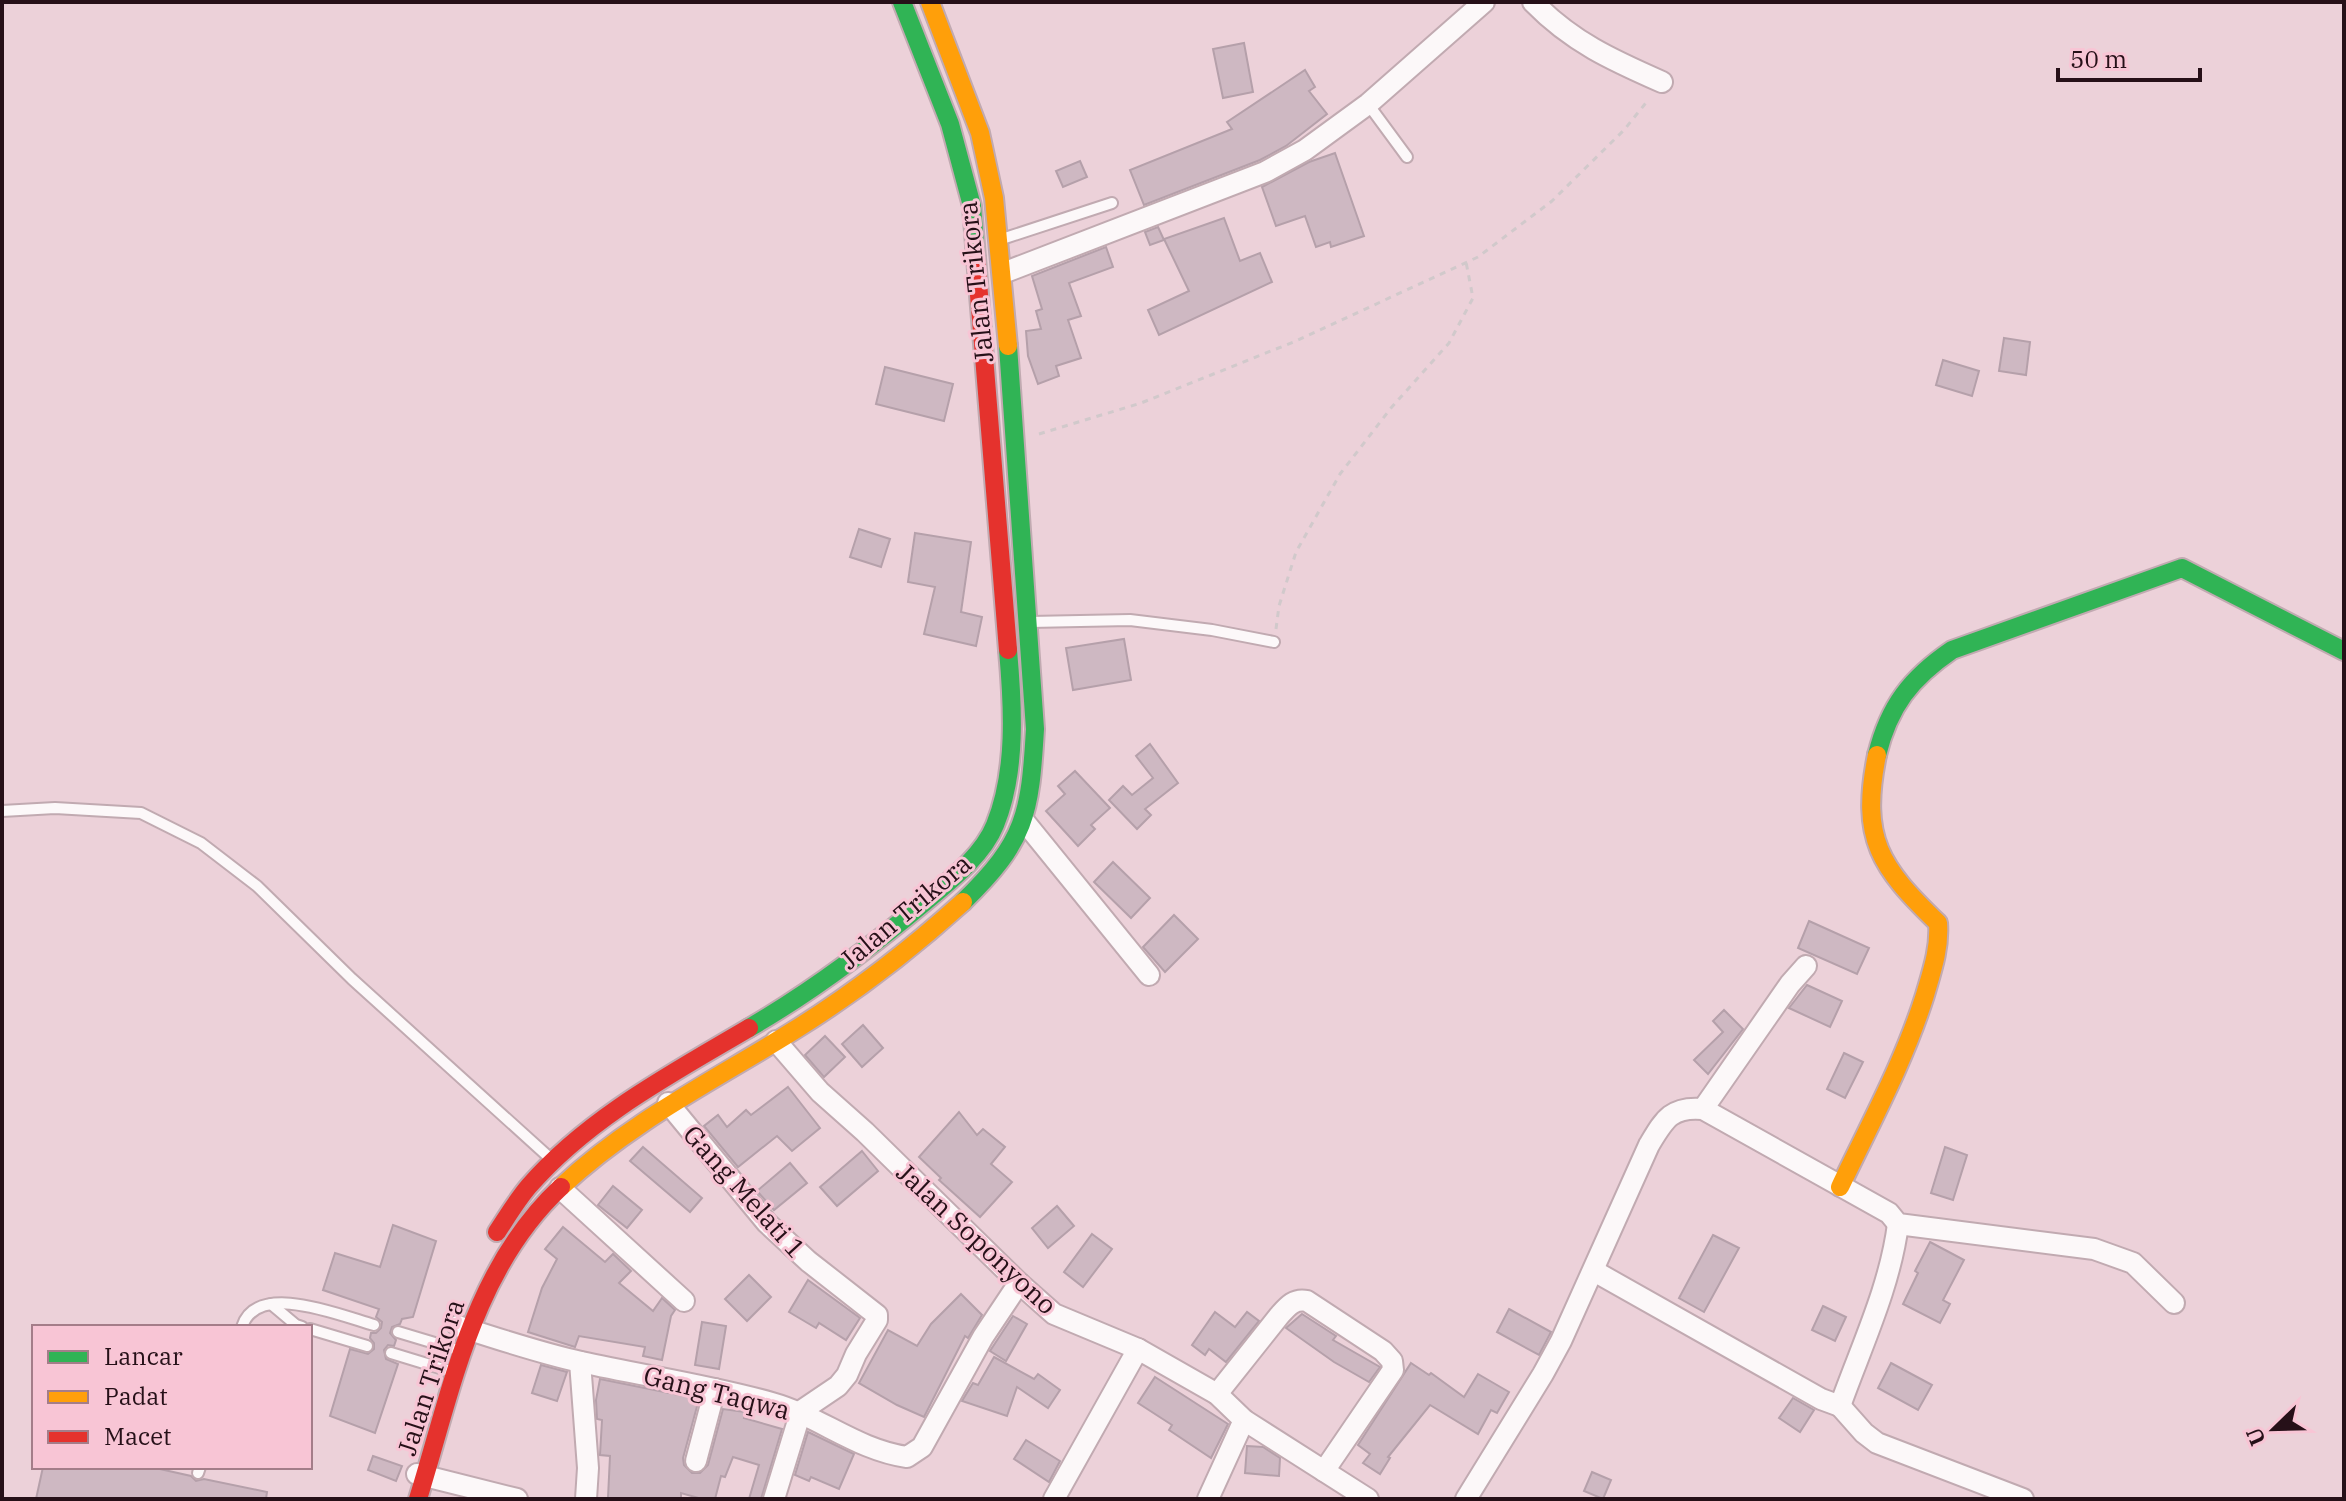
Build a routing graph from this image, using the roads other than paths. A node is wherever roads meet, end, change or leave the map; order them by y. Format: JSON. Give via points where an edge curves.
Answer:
{"nodes":[{"id":1,"x":902,"y":2,"type":"edge"},
{"id":2,"x":930,"y":2,"type":"edge"},
{"id":3,"x":1484,"y":2,"type":"edge"},
{"id":4,"x":1533,"y":2,"type":"edge"},
{"id":5,"x":1662,"y":82,"type":"road end"},
{"id":6,"x":1368,"y":104,"type":"junction"},
{"id":7,"x":1407,"y":157,"type":"dead end"},
{"id":8,"x":1112,"y":203,"type":"dead end"},
{"id":9,"x":999,"y":239,"type":"junction"},
{"id":10,"x":1003,"y":273,"type":"junction"},
{"id":11,"x":1023,"y":541,"type":"junction"},
{"id":12,"x":999,"y":542,"type":"junction"},
{"id":13,"x":1028,"y":622,"type":"junction"},
{"id":14,"x":1274,"y":642,"type":"road end"},
{"id":15,"x":2344,"y":651,"type":"edge"},
{"id":16,"x":2,"y":811,"type":"edge"},
{"id":17,"x":1024,"y":821,"type":"junction"},
{"id":18,"x":1806,"y":966,"type":"dead end"},
{"id":19,"x":1149,"y":975,"type":"dead end"},
{"id":20,"x":776,"y":1041,"type":"junction"},
{"id":21,"x":668,"y":1103,"type":"junction"},
{"id":22,"x":1703,"y":1109,"type":"junction"},
{"id":23,"x":552,"y":1161,"type":"junction"},
{"id":24,"x":1840,"y":1187,"type":"junction"},
{"id":25,"x":560,"y":1188,"type":"junction"},
{"id":26,"x":1898,"y":1224,"type":"junction"},
{"id":27,"x":1594,"y":1271,"type":"junction"},
{"id":28,"x":1019,"y":1283,"type":"junction"},
{"id":29,"x":684,"y":1301,"type":"dead end"},
{"id":30,"x":2174,"y":1303,"type":"dead end"},
{"id":31,"x":271,"y":1304,"type":"junction"},
{"id":32,"x":243,"y":1325,"type":"edge"},
{"id":33,"x":296,"y":1325,"type":"edge"},
{"id":34,"x":374,"y":1325,"type":"dead end"},
{"id":35,"x":464,"y":1328,"type":"junction"},
{"id":36,"x":312,"y":1330,"type":"edge"},
{"id":37,"x":398,"y":1332,"type":"dead end"},
{"id":38,"x":367,"y":1346,"type":"dead end"},
{"id":39,"x":456,"y":1349,"type":"junction"},
{"id":40,"x":1138,"y":1349,"type":"junction"},
{"id":41,"x":391,"y":1353,"type":"dead end"},
{"id":42,"x":580,"y":1362,"type":"junction"},
{"id":43,"x":450,"y":1370,"type":"junction"},
{"id":44,"x":715,"y":1389,"type":"junction"},
{"id":45,"x":1217,"y":1394,"type":"junction"},
{"id":46,"x":1840,"y":1406,"type":"junction"},
{"id":47,"x":801,"y":1411,"type":"junction"},
{"id":48,"x":1244,"y":1420,"type":"junction"},
{"id":49,"x":696,"y":1461,"type":"dead end"},
{"id":50,"x":1324,"y":1471,"type":"junction"},
{"id":51,"x":419,"y":1475,"type":"junction"},
{"id":52,"x":405,"y":1499,"type":"edge"},
{"id":53,"x":418,"y":1499,"type":"edge"},
{"id":54,"x":517,"y":1499,"type":"edge"},
{"id":55,"x":586,"y":1499,"type":"edge"},
{"id":56,"x":774,"y":1499,"type":"edge"},
{"id":57,"x":1054,"y":1499,"type":"edge"},
{"id":58,"x":1208,"y":1499,"type":"edge"},
{"id":59,"x":1368,"y":1499,"type":"edge"},
{"id":60,"x":1466,"y":1499,"type":"edge"},
{"id":61,"x":2023,"y":1499,"type":"edge"}],
"edges":[{"from":1,"to":12,"type":"main road","name":"Jalan Trikora","via":[[950,124],[972,206]]},
{"from":2,"to":9,"type":"main road","name":"Jalan Trikora","via":[[980,133]]},
{"from":3,"to":6,"type":"street"},
{"from":4,"to":5,"type":"street","via":[[1595,52]]},
{"from":6,"to":7,"type":"lane"},
{"from":6,"to":10,"type":"street","via":[[1265,172]]},
{"from":8,"to":9,"type":"lane"},
{"from":9,"to":10,"type":"main road","name":"Jalan Trikora"},
{"from":10,"to":11,"type":"main road","name":"Jalan Trikora"},
{"from":11,"to":12,"type":"main road"},
{"from":11,"to":13,"type":"main road","name":"Jalan Trikora"},
{"from":12,"to":23,"type":"main road","name":"Jalan Trikora","via":[[1010,672],[1010,767],[995,826],[979,850],[872,947],[759,1024],[604,1118]]},
{"from":13,"to":14,"type":"lane","via":[[1130,620]]},
{"from":13,"to":17,"type":"main road","name":"Jalan Trikora","via":[[1035,729]]},
{"from":15,"to":24,"type":"main road","via":[[2182,568],[1952,650],[1925,668],[1891,715],[1871,793],[1884,862],[1897,884],[1938,923],[1938,942],[1904,1055]]},
{"from":16,"to":23,"type":"lane","via":[[141,813],[201,843],[257,886]]},
{"from":17,"to":19,"type":"street"},
{"from":17,"to":20,"type":"main road","name":"Jalan Trikora","via":[[995,869],[960,905]]},
{"from":18,"to":22,"type":"street"},
{"from":20,"to":21,"type":"main road","name":"Jalan Trikora"},
{"from":20,"to":28,"type":"street","name":"Jalan Soponyono","via":[[820,1092]]},
{"from":21,"to":25,"type":"main road","name":"Jalan Trikora"},
{"from":21,"to":47,"type":"street","name":"Gang Melati 1","via":[[767,1223],[877,1315],[847,1375]]},
{"from":22,"to":24,"type":"street"},
{"from":22,"to":27,"type":"street","via":[[1689,1108],[1663,1123]]},
{"from":23,"to":35,"type":"main road","name":"Jalan Trikora","via":[[506,1216],[484,1256]]},
{"from":24,"to":26,"type":"street","via":[[1889,1213]]},
{"from":25,"to":29,"type":"street"},
{"from":25,"to":35,"type":"main road","name":"Jalan Trikora","via":[[507,1249]]},
{"from":26,"to":30,"type":"street","via":[[2094,1249],[2133,1263]]},
{"from":26,"to":46,"type":"street","via":[[1872,1320]]},
{"from":27,"to":46,"type":"street"},
{"from":27,"to":60,"type":"street","via":[[1543,1374]]},
{"from":28,"to":40,"type":"street","name":"Jalan Soponyono","via":[[1054,1314]]},
{"from":28,"to":47,"type":"street","name":"Gang Taqwa","via":[[916,1452],[907,1457],[876,1450]]},
{"from":31,"to":32,"type":"lane","via":[[250,1311]]},
{"from":31,"to":33,"type":"lane"},
{"from":31,"to":34,"type":"lane","via":[[301,1304]]},
{"from":35,"to":39,"type":"main road","name":"Jalan Trikora"},
{"from":35,"to":42,"type":"street","name":"Gang Taqwa"},
{"from":36,"to":38,"type":"lane"},
{"from":37,"to":39,"type":"lane"},
{"from":39,"to":43,"type":"main road","name":"Jalan Trikora"},
{"from":40,"to":45,"type":"street","name":"Jalan Soponyono"},
{"from":40,"to":57,"type":"street"},
{"from":41,"to":43,"type":"lane"},
{"from":42,"to":44,"type":"street","name":"Gang Taqwa"},
{"from":42,"to":55,"type":"street"},
{"from":43,"to":51,"type":"main road","name":"Jalan Trikora"},
{"from":44,"to":47,"type":"street","name":"Gang Taqwa"},
{"from":44,"to":49,"type":"street"},
{"from":45,"to":48,"type":"street","name":"Jalan Soponyono"},
{"from":45,"to":50,"type":"street","via":[[1279,1316],[1300,1299],[1383,1351],[1393,1370]]},
{"from":46,"to":61,"type":"street","via":[[1877,1443]]},
{"from":47,"to":56,"type":"street"},
{"from":48,"to":50,"type":"street","name":"Jalan Soponyono"},
{"from":48,"to":58,"type":"street"},
{"from":50,"to":59,"type":"street","name":"Jalan Soponyono"},
{"from":51,"to":52,"type":"main road","name":"Jalan Trikora"},
{"from":51,"to":53,"type":"main road","name":"Jalan Trikora"},
{"from":51,"to":54,"type":"street"}]}
